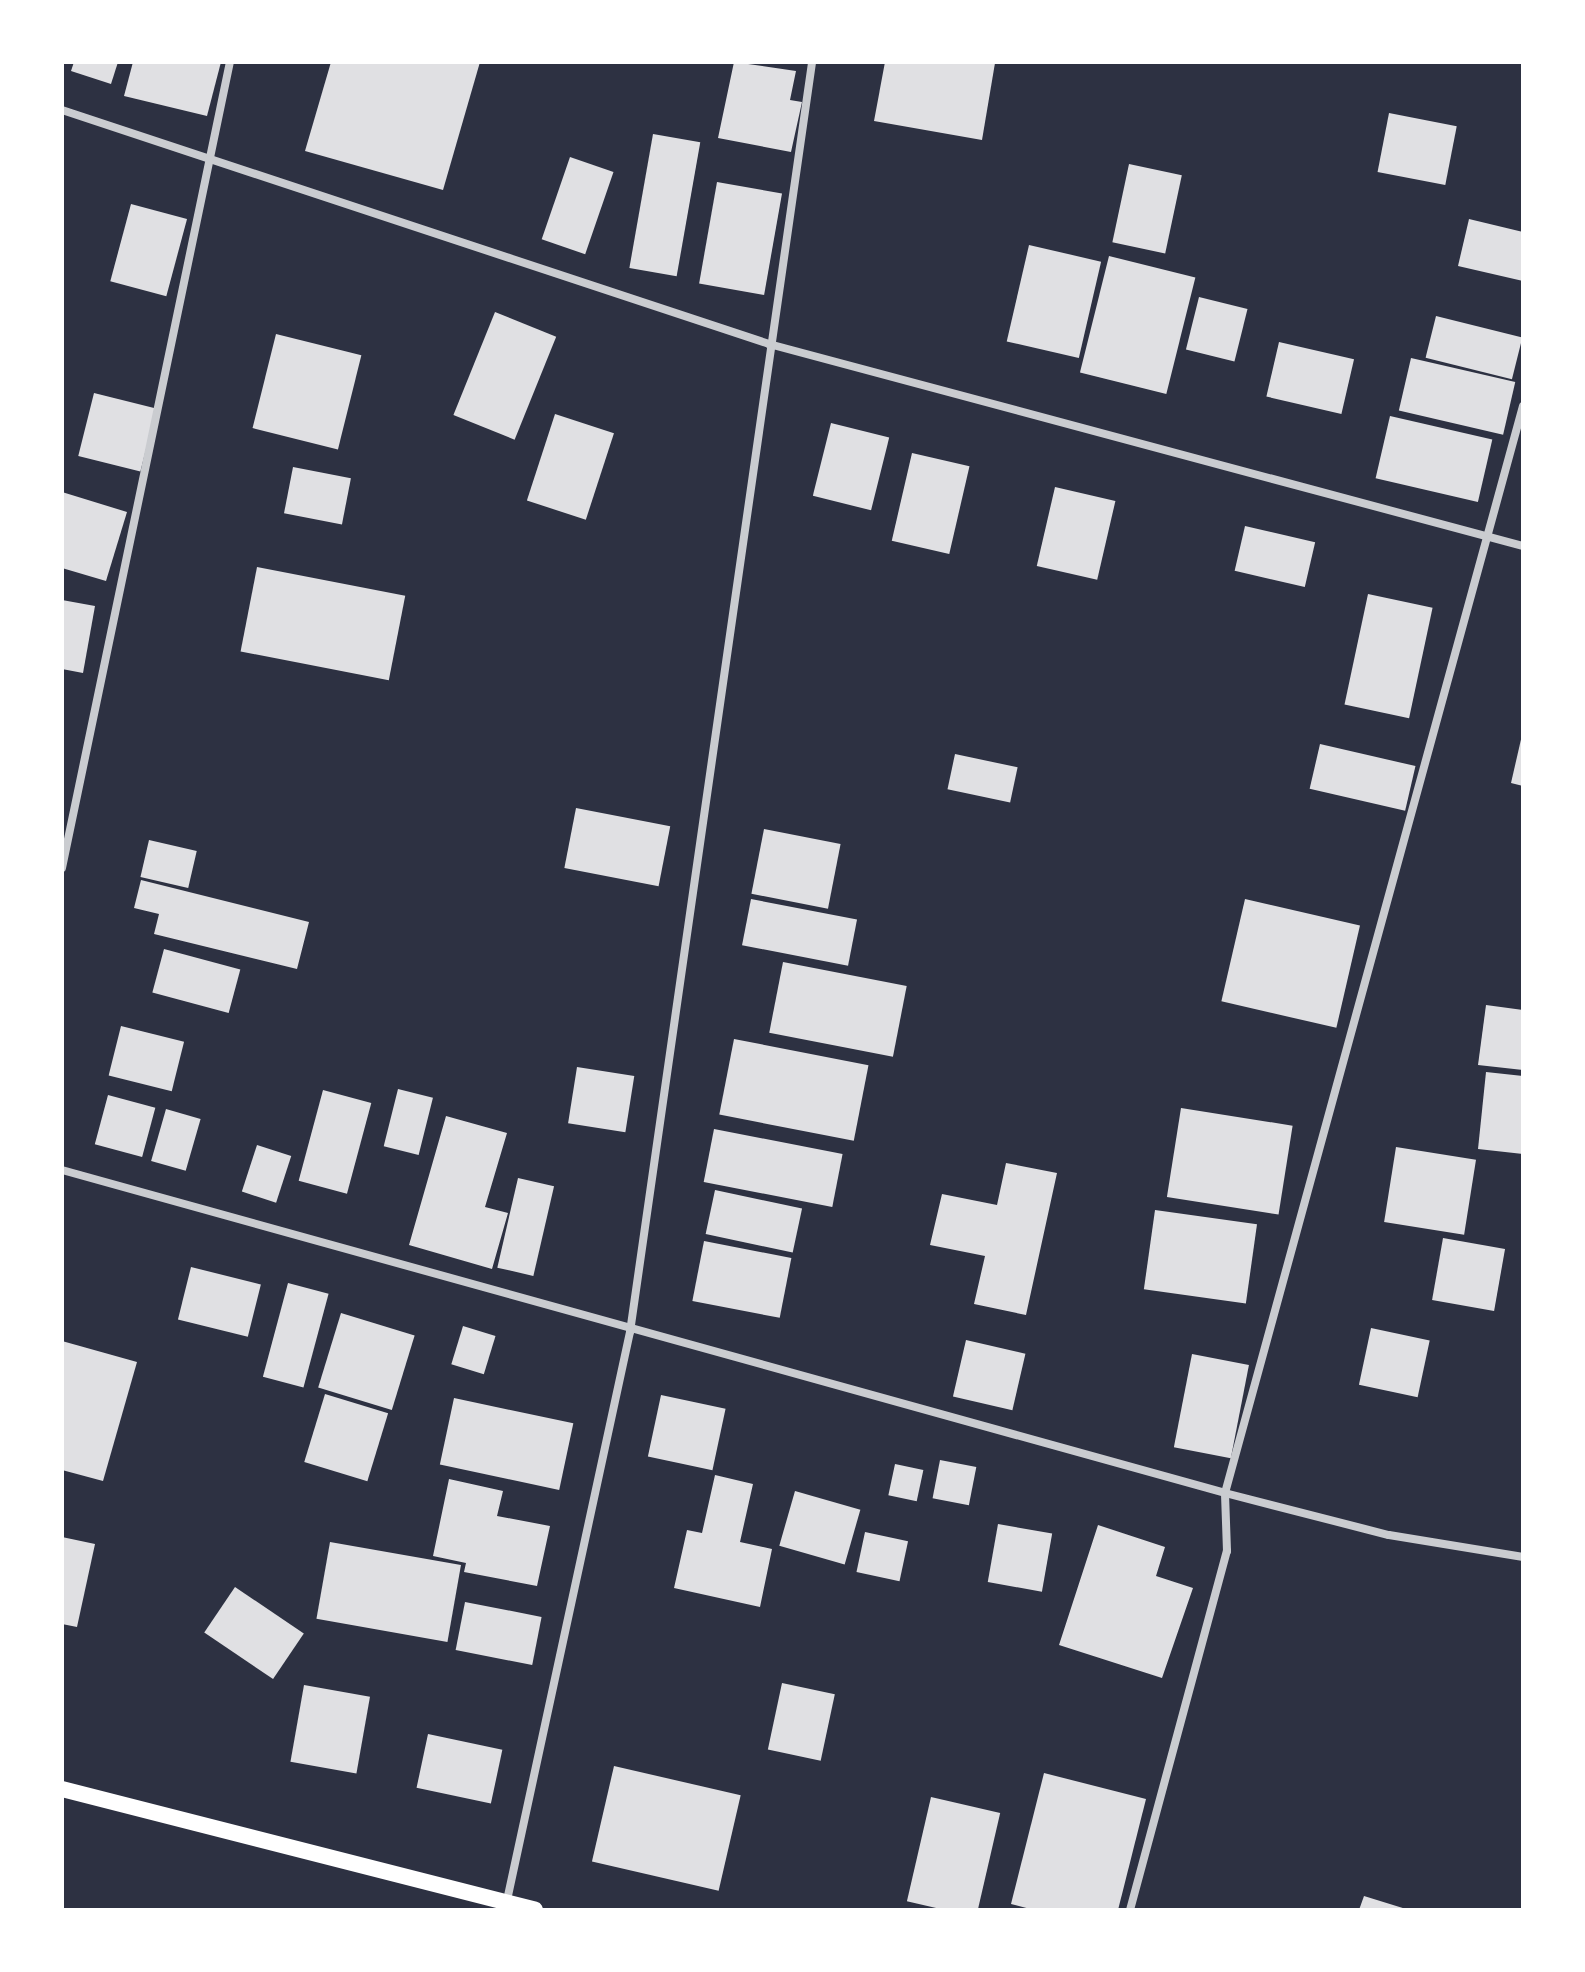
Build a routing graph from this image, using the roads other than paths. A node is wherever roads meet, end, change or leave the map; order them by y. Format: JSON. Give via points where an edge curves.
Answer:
{"nodes":[{"id":1,"x":230,"y":62,"type":"edge"},
{"id":2,"x":812,"y":62,"type":"edge"},
{"id":3,"x":62,"y":110,"type":"edge"},
{"id":4,"x":209,"y":160,"type":"junction"},
{"id":5,"x":769,"y":344,"type":"junction"},
{"id":6,"x":1523,"y":406,"type":"edge"},
{"id":7,"x":1486,"y":537,"type":"junction"},
{"id":8,"x":1523,"y":546,"type":"edge"},
{"id":9,"x":62,"y":868,"type":"edge"},
{"id":10,"x":62,"y":1170,"type":"edge"},
{"id":11,"x":630,"y":1332,"type":"junction"},
{"id":12,"x":1225,"y":1493,"type":"junction"},
{"id":13,"x":1523,"y":1557,"type":"edge"},
{"id":14,"x":62,"y":1789,"type":"edge"},
{"id":15,"x":506,"y":1907,"type":"edge"},
{"id":16,"x":535,"y":1910,"type":"edge"},
{"id":17,"x":1130,"y":1910,"type":"edge"}],
"edges":[{"from":1,"to":4,"type":"street"},
{"from":2,"to":5,"type":"street"},
{"from":3,"to":4,"type":"street"},
{"from":4,"to":5,"type":"street"},
{"from":4,"to":9,"type":"street"},
{"from":5,"to":7,"type":"street"},
{"from":5,"to":11,"type":"street"},
{"from":6,"to":7,"type":"street"},
{"from":7,"to":8,"type":"street"},
{"from":7,"to":12,"type":"street"},
{"from":10,"to":11,"type":"street"},
{"from":11,"to":12,"type":"street"},
{"from":11,"to":15,"type":"street"},
{"from":12,"to":13,"type":"street","via":[[1389,1535]]},
{"from":12,"to":17,"type":"street","via":[[1227,1551]]},
{"from":14,"to":15,"type":"main road"},
{"from":15,"to":16,"type":"main road"}]}
